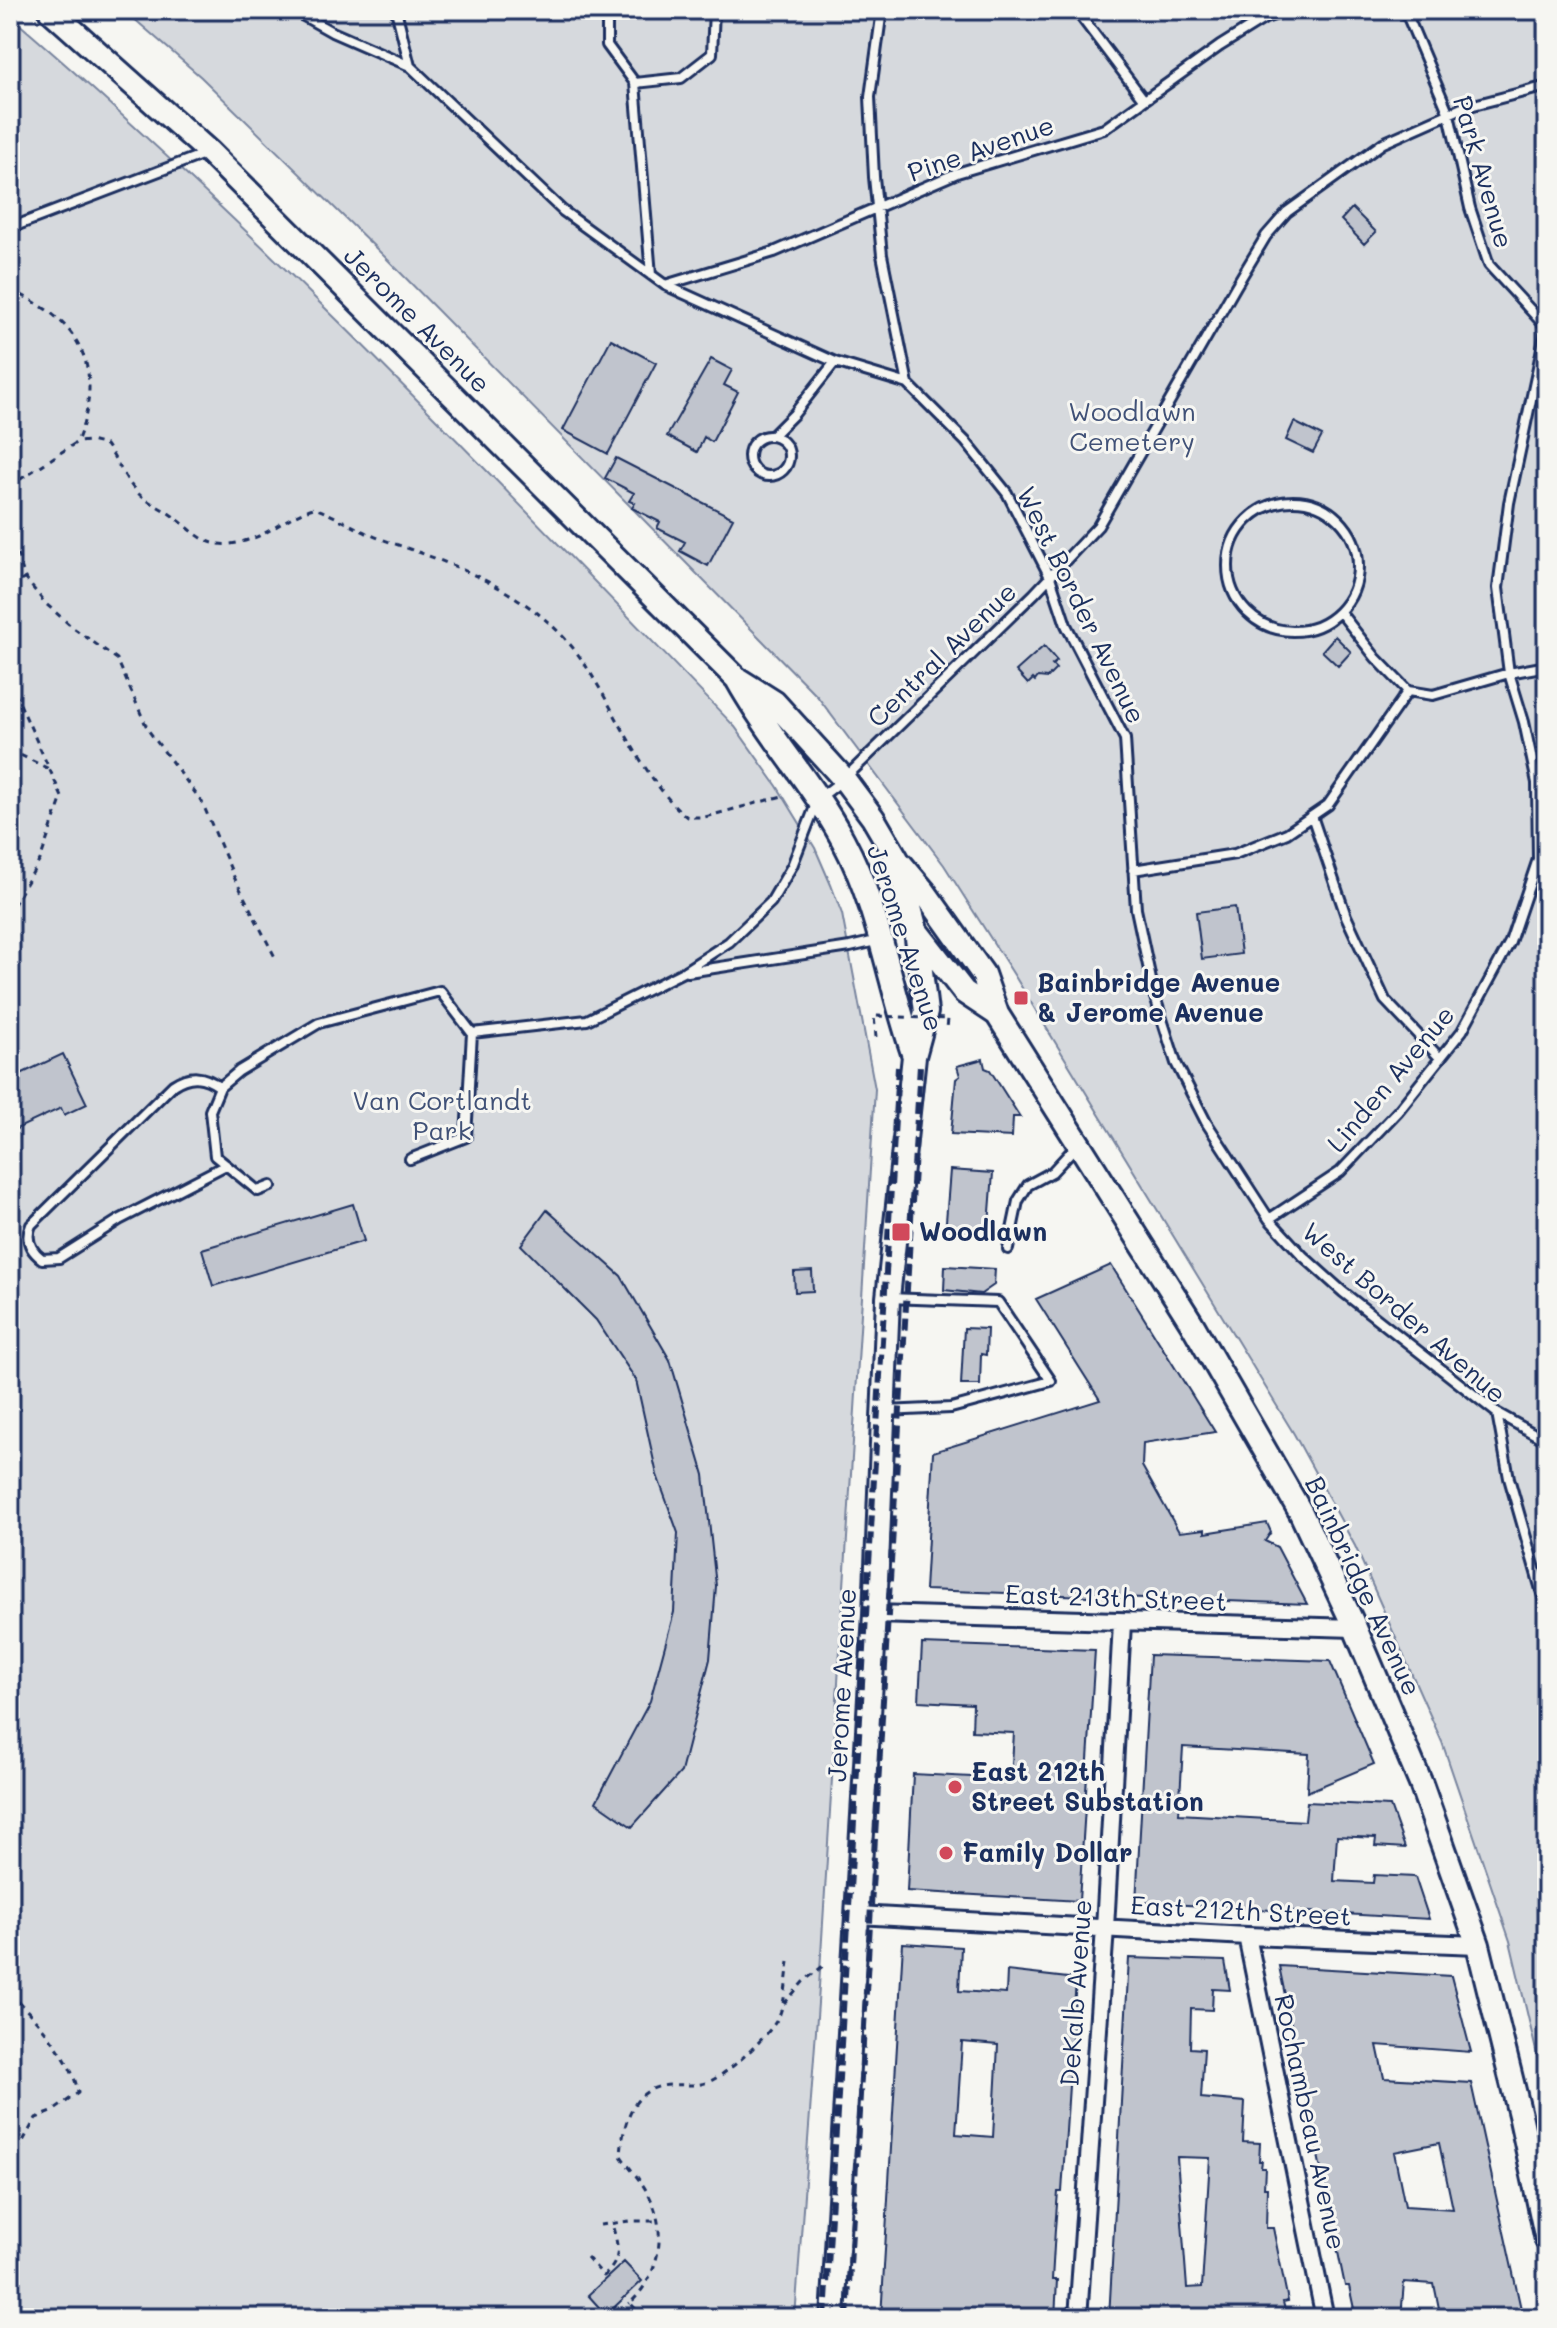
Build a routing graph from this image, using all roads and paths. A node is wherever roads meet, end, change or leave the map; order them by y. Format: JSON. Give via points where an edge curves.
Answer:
{"nodes":[{"id":1,"x":50,"y":10,"type":"edge"},
{"id":2,"x":293,"y":10,"type":"edge"},
{"id":3,"x":396,"y":10,"type":"edge"},
{"id":4,"x":607,"y":10,"type":"edge"},
{"id":5,"x":714,"y":10,"type":"edge"},
{"id":6,"x":882,"y":10,"type":"edge"},
{"id":7,"x":1076,"y":10,"type":"edge"},
{"id":8,"x":1289,"y":10,"type":"edge"},
{"id":9,"x":1405,"y":10,"type":"edge"},
{"id":10,"x":410,"y":66,"type":"junction"},
{"id":11,"x":635,"y":83,"type":"junction"},
{"id":12,"x":1547,"y":86,"type":"edge"},
{"id":13,"x":1144,"y":100,"type":"junction"},
{"id":14,"x":1449,"y":114,"type":"junction"},
{"id":15,"x":209,"y":152,"type":"junction"},
{"id":16,"x":877,"y":209,"type":"junction"},
{"id":17,"x":10,"y":228,"type":"edge"},
{"id":18,"x":651,"y":275,"type":"junction"},
{"id":19,"x":665,"y":285,"type":"junction"},
{"id":20,"x":10,"y":290,"type":"edge"},
{"id":21,"x":1547,"y":327,"type":"edge"},
{"id":22,"x":835,"y":362,"type":"junction"},
{"id":23,"x":908,"y":384,"type":"junction"},
{"id":24,"x":772,"y":436,"type":"junction"},
{"id":25,"x":77,"y":442,"type":"junction"},
{"id":26,"x":10,"y":486,"type":"edge"},
{"id":27,"x":10,"y":531,"type":"edge"},
{"id":28,"x":1050,"y":577,"type":"junction"},
{"id":29,"x":25,"y":578,"type":"junction"},
{"id":30,"x":10,"y":587,"type":"edge"},
{"id":31,"x":1340,"y":612,"type":"junction"},
{"id":32,"x":1547,"y":666,"type":"edge"},
{"id":33,"x":1509,"y":673,"type":"junction"},
{"id":34,"x":736,"y":678,"type":"junction"},
{"id":35,"x":10,"y":682,"type":"edge"},
{"id":36,"x":1408,"y":691,"type":"junction"},
{"id":37,"x":10,"y":750,"type":"edge"},
{"id":38,"x":49,"y":769,"type":"junction"},
{"id":39,"x":844,"y":779,"type":"junction"},
{"id":40,"x":1537,"y":783,"type":"junction"},
{"id":41,"x":786,"y":795,"type":"dead end"},
{"id":42,"x":818,"y":799,"type":"junction"},
{"id":43,"x":1547,"y":807,"type":"edge"},
{"id":44,"x":1312,"y":816,"type":"junction"},
{"id":45,"x":897,"y":859,"type":"junction"},
{"id":46,"x":1133,"y":870,"type":"junction"},
{"id":47,"x":10,"y":911,"type":"edge"},
{"id":48,"x":916,"y":930,"type":"junction"},
{"id":49,"x":881,"y":940,"type":"junction"},
{"id":50,"x":276,"y":959,"type":"dead end"},
{"id":51,"x":683,"y":972,"type":"junction"},
{"id":52,"x":997,"y":1014,"type":"junction"},
{"id":53,"x":947,"y":1028,"type":"dead end"},
{"id":54,"x":472,"y":1033,"type":"junction"},
{"id":55,"x":876,"y":1037,"type":"dead end"},
{"id":56,"x":914,"y":1056,"type":"junction"},
{"id":57,"x":1440,"y":1058,"type":"junction"},
{"id":58,"x":220,"y":1087,"type":"junction"},
{"id":59,"x":1078,"y":1143,"type":"junction"},
{"id":60,"x":410,"y":1159,"type":"dead end"},
{"id":61,"x":226,"y":1165,"type":"junction"},
{"id":62,"x":271,"y":1186,"type":"dead end"},
{"id":63,"x":1269,"y":1219,"type":"junction"},
{"id":64,"x":1008,"y":1249,"type":"dead end"},
{"id":65,"x":888,"y":1298,"type":"junction"},
{"id":66,"x":883,"y":1411,"type":"junction"},
{"id":67,"x":1497,"y":1413,"type":"junction"},
{"id":68,"x":1547,"y":1441,"type":"edge"},
{"id":69,"x":1547,"y":1611,"type":"edge"},
{"id":70,"x":875,"y":1614,"type":"junction"},
{"id":71,"x":1122,"y":1623,"type":"junction"},
{"id":72,"x":1355,"y":1628,"type":"junction"},
{"id":73,"x":857,"y":1915,"type":"junction"},
{"id":74,"x":1105,"y":1928,"type":"junction"},
{"id":75,"x":1247,"y":1936,"type":"junction"},
{"id":76,"x":1478,"y":1945,"type":"junction"},
{"id":77,"x":789,"y":1962,"type":"dead end"},
{"id":78,"x":824,"y":1965,"type":"dead end"},
{"id":79,"x":10,"y":1993,"type":"edge"},
{"id":80,"x":781,"y":2007,"type":"junction"},
{"id":81,"x":10,"y":2157,"type":"edge"},
{"id":82,"x":658,"y":2221,"type":"junction"},
{"id":83,"x":612,"y":2224,"type":"junction"},
{"id":84,"x":600,"y":2225,"type":"dead end"},
{"id":85,"x":1547,"y":2240,"type":"edge"},
{"id":86,"x":587,"y":2257,"type":"dead end"},
{"id":87,"x":630,"y":2303,"type":"junction"},
{"id":88,"x":610,"y":2318,"type":"edge"},
{"id":89,"x":644,"y":2318,"type":"edge"},
{"id":90,"x":833,"y":2318,"type":"edge"},
{"id":91,"x":1078,"y":2318,"type":"edge"},
{"id":92,"x":1325,"y":2318,"type":"edge"}],
"edges":[{"from":1,"to":15,"type":"main road","name":"Jerome Avenue"},
{"from":2,"to":10,"type":"lane","name":"West Border Avenue"},
{"from":3,"to":10,"type":"lane"},
{"from":4,"to":11,"type":"lane","via":[[607,45]]},
{"from":5,"to":11,"type":"lane","via":[[712,54],[681,78]]},
{"from":6,"to":16,"type":"lane","via":[[870,97]]},
{"from":7,"to":13,"type":"lane"},
{"from":8,"to":13,"type":"lane","name":"Pine Avenue","via":[[1265,18]]},
{"from":9,"to":14,"type":"lane","name":"Park Avenue"},
{"from":10,"to":18,"type":"lane","name":"West Border Avenue","via":[[563,211]]},
{"from":11,"to":18,"type":"lane"},
{"from":12,"to":14,"type":"lane","name":"Central Avenue"},
{"from":13,"to":16,"type":"lane","name":"Pine Avenue","via":[[1104,129],[957,173]]},
{"from":14,"to":21,"type":"lane","name":"Park Avenue","via":[[1489,265]]},
{"from":14,"to":28,"type":"lane","name":"Central Avenue","via":[[1383,143],[1287,212],[1273,228],[1098,526]]},
{"from":15,"to":17,"type":"lane"},
{"from":15,"to":34,"type":"main road","name":"Jerome Avenue"},
{"from":16,"to":19,"type":"lane","name":"Pine Avenue","via":[[774,252]]},
{"from":16,"to":23,"type":"lane"},
{"from":18,"to":19,"type":"lane","name":"West Border Avenue"},
{"from":19,"to":22,"type":"lane","name":"West Border Avenue"},
{"from":20,"to":25,"type":"path","via":[[65,327],[89,365],[87,418]]},
{"from":21,"to":33,"type":"lane","name":"Linden Avenue","via":[[1509,503],[1498,588]]},
{"from":22,"to":23,"type":"lane","name":"West Border Avenue"},
{"from":22,"to":24,"type":"lane"},
{"from":23,"to":28,"type":"lane","name":"West Border Avenue","via":[[1007,493]]},
{"from":24,"to":24,"type":"lane","via":[[758,439],[750,450],[751,464],[767,477],[779,474],[789,459],[787,447]]},
{"from":25,"to":26,"type":"path"},
{"from":25,"to":41,"type":"path","via":[[106,445],[136,491],[212,543],[251,540],[314,508],[503,590],[561,634],[579,656],[652,776],[687,817],[720,814]]},
{"from":27,"to":29,"type":"path"},
{"from":28,"to":39,"type":"lane","name":"Central Avenue"},
{"from":28,"to":46,"type":"lane","name":"West Border Avenue","via":[[1066,625],[1125,739]]},
{"from":29,"to":30,"type":"path"},
{"from":29,"to":50,"type":"path","via":[[72,627],[117,659],[148,730],[202,802]]},
{"from":31,"to":31,"type":"lane","via":[[1322,625],[1300,631],[1277,630],[1256,620],[1240,604],[1228,569],[1241,526],[1279,502],[1317,505],[1337,517],[1359,556],[1358,579]]},
{"from":31,"to":36,"type":"lane"},
{"from":32,"to":33,"type":"lane"},
{"from":33,"to":36,"type":"lane","via":[[1433,695]]},
{"from":33,"to":40,"type":"lane","name":"Linden Avenue"},
{"from":34,"to":39,"type":"main road","name":"Jerome Avenue","via":[[774,702]]},
{"from":34,"to":42,"type":"main road","name":"Jerome Avenue"},
{"from":35,"to":38,"type":"path"},
{"from":36,"to":44,"type":"lane","via":[[1328,805]]},
{"from":37,"to":38,"type":"path"},
{"from":38,"to":47,"type":"path","via":[[62,797],[40,860]]},
{"from":39,"to":42,"type":"lane","name":"Central Avenue"},
{"from":39,"to":45,"type":"main road","name":"Jerome Avenue"},
{"from":40,"to":43,"type":"lane"},
{"from":40,"to":57,"type":"lane","name":"Linden Avenue","via":[[1538,859],[1510,942],[1462,1031]]},
{"from":42,"to":49,"type":"main road","name":"Jerome Avenue","via":[[861,878]]},
{"from":42,"to":51,"type":"lane","via":[[792,866],[771,902],[729,942]]},
{"from":44,"to":46,"type":"lane","via":[[1287,833],[1235,854]]},
{"from":44,"to":57,"type":"lane","via":[[1346,916],[1385,1000]]},
{"from":45,"to":48,"type":"main road","name":"Jerome Avenue"},
{"from":45,"to":52,"type":"main road","name":"Bainbridge Avenue","via":[[983,974]]},
{"from":46,"to":63,"type":"lane","name":"West Border Avenue","via":[[1151,980],[1176,1063],[1206,1122]]},
{"from":48,"to":49,"type":"main road"},
{"from":48,"to":52,"type":"main road","name":"Bainbridge Avenue","via":[[964,992]]},
{"from":48,"to":56,"type":"main road","name":"Jerome Avenue","via":[[926,1012]]},
{"from":49,"to":51,"type":"lane"},
{"from":49,"to":56,"type":"main road","name":"Jerome Avenue"},
{"from":51,"to":54,"type":"lane","via":[[587,1020]]},
{"from":52,"to":59,"type":"main road","name":"Bainbridge Avenue"},
{"from":53,"to":55,"type":"path","bridge":true,"via":[[948,1019],[874,1016]]},
{"from":54,"to":58,"type":"lane","via":[[440,991],[319,1023]]},
{"from":54,"to":60,"type":"lane","via":[[466,1137]]},
{"from":56,"to":65,"type":"main road","name":"Jerome Avenue"},
{"from":57,"to":63,"type":"lane","name":"Linden Avenue","via":[[1340,1172]]},
{"from":58,"to":61,"type":"lane","via":[[210,1111],[215,1156]]},
{"from":58,"to":61,"type":"lane","via":[[189,1076],[173,1085],[31,1225],[30,1246],[42,1259],[59,1258],[129,1214]]},
{"from":59,"to":64,"type":"lane","via":[[1052,1172],[1028,1185],[1018,1201]]},
{"from":59,"to":72,"type":"main road","name":"Bainbridge Avenue","via":[[1191,1322],[1301,1513]]},
{"from":61,"to":62,"type":"lane","via":[[258,1191]]},
{"from":63,"to":67,"type":"lane","name":"West Border Avenue","via":[[1343,1292]]},
{"from":65,"to":66,"type":"main road","name":"Jerome Avenue"},
{"from":65,"to":66,"type":"lane","via":[[998,1302],[1051,1381],[951,1408]]},
{"from":66,"to":70,"type":"main road","name":"Jerome Avenue"},
{"from":67,"to":68,"type":"lane"},
{"from":67,"to":69,"type":"lane","name":"West Border Avenue","via":[[1509,1478]]},
{"from":70,"to":71,"type":"street","name":"East 213th Street"},
{"from":70,"to":73,"type":"main road","name":"Jerome Avenue"},
{"from":71,"to":72,"type":"street","name":"East 213th Street"},
{"from":71,"to":74,"type":"street","name":"DeKalb Avenue"},
{"from":72,"to":76,"type":"main road","name":"Bainbridge Avenue","via":[[1421,1784]]},
{"from":73,"to":74,"type":"street","name":"East 212th Street"},
{"from":73,"to":90,"type":"main road","name":"Jerome Avenue"},
{"from":74,"to":75,"type":"street","name":"East 212th Street"},
{"from":74,"to":91,"type":"street","name":"DeKalb Avenue"},
{"from":75,"to":76,"type":"street","name":"East 212th Street"},
{"from":75,"to":92,"type":"street","name":"Rochambeau Avenue"},
{"from":76,"to":85,"type":"main road","name":"Bainbridge Avenue"},
{"from":77,"to":80,"type":"path"},
{"from":78,"to":80,"type":"path"},
{"from":79,"to":81,"type":"path","via":[[46,2033],[78,2093],[36,2118]]},
{"from":80,"to":82,"type":"path","via":[[770,2028],[725,2074],[699,2085],[653,2087],[632,2107],[621,2156],[648,2193]]},
{"from":82,"to":83,"type":"path"},
{"from":82,"to":87,"type":"path","via":[[656,2265]]},
{"from":83,"to":84,"type":"path"},
{"from":83,"to":86,"type":"path","via":[[618,2255],[614,2266],[604,2276]]},
{"from":87,"to":88,"type":"path"},
{"from":87,"to":89,"type":"path"}]}
